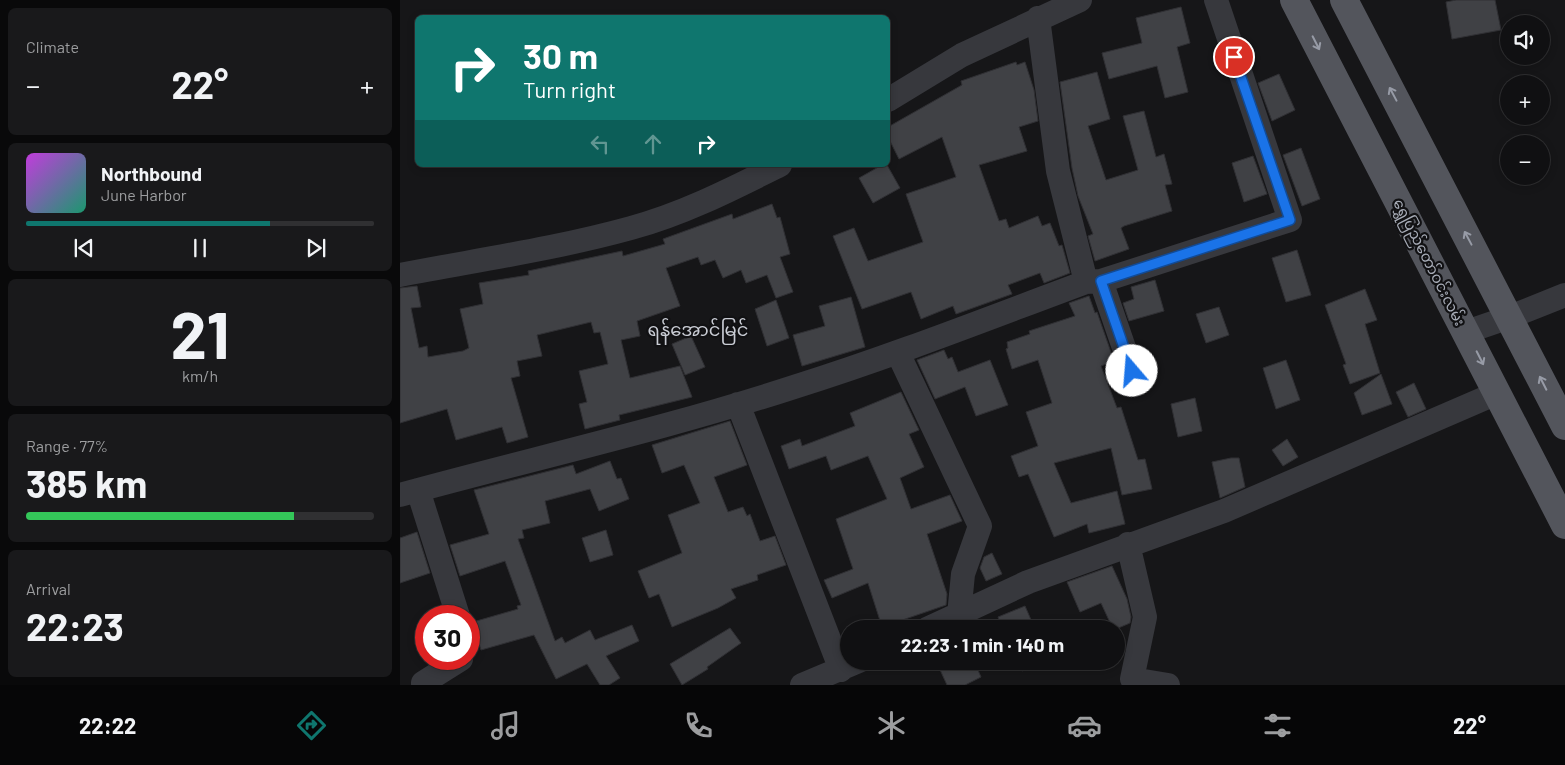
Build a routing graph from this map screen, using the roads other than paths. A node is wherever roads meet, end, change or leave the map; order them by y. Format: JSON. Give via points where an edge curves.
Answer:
{"nodes":[{"id":1,"x":1080,"y":0,"type":"edge"},
{"id":2,"x":1216,"y":0,"type":"edge"},
{"id":3,"x":1294,"y":0,"type":"edge"},
{"id":4,"x":1344,"y":0,"type":"edge"},
{"id":5,"x":1038,"y":18,"type":"junction"},
{"id":6,"x":890,"y":99,"type":"edge"},
{"id":7,"x":776,"y":167,"type":"edge"},
{"id":8,"x":400,"y":275,"type":"edge"},
{"id":9,"x":1094,"y":281,"type":"junction"},
{"id":10,"x":1565,"y":294,"type":"edge"},
{"id":11,"x":1510,"y":317,"type":"junction"},
{"id":12,"x":1466,"y":332,"type":"junction"},
{"id":13,"x":898,"y":353,"type":"junction"},
{"id":14,"x":1132,"y":371,"type":"dead end"},
{"id":15,"x":1497,"y":392,"type":"junction"},
{"id":16,"x":738,"y":404,"type":"junction"},
{"id":17,"x":1565,"y":426,"type":"edge"},
{"id":18,"x":409,"y":492,"type":"edge"},
{"id":19,"x":1565,"y":525,"type":"edge"},
{"id":20,"x":1128,"y":544,"type":"junction"},
{"id":21,"x":454,"y":605,"type":"edge"},
{"id":22,"x":958,"y":615,"type":"junction"},
{"id":23,"x":947,"y":620,"type":"edge"},
{"id":24,"x":840,"y":643,"type":"edge"},
{"id":25,"x":444,"y":670,"type":"edge"},
{"id":26,"x":840,"y":670,"type":"edge"},
{"id":27,"x":423,"y":683,"type":"dead end"},
{"id":28,"x":802,"y":685,"type":"edge"},
{"id":29,"x":1168,"y":685,"type":"edge"}],
"edges":[{"from":1,"to":5,"type":"street"},
{"from":2,"to":9,"type":"street","via":[[1290,220]]},
{"from":3,"to":12,"type":"main road","name":"ရွှေပြည်တော်ဝင်းလမ်း","one_way":true},
{"from":11,"to":4,"type":"main road","one_way":true},
{"from":5,"to":6,"type":"street","via":[[962,55]]},
{"from":5,"to":9,"type":"street","via":[[1058,171]]},
{"from":7,"to":8,"type":"street","via":[[694,207],[632,228],[558,246]]},
{"from":9,"to":13,"type":"street"},
{"from":9,"to":14,"type":"street"},
{"from":10,"to":11,"type":"street"},
{"from":11,"to":12,"type":"street"},
{"from":17,"to":11,"type":"main road","one_way":true},
{"from":12,"to":15,"type":"main road","name":"ရွှေပြည်တော်ဝင်းလမ်း","one_way":true},
{"from":13,"to":16,"type":"street"},
{"from":13,"to":22,"type":"street","via":[[980,526],[963,574]]},
{"from":15,"to":19,"type":"main road","name":"ရွှေပြည်တော်ဝင်းလမ်း"},
{"from":15,"to":20,"type":"street","via":[[1224,512]]},
{"from":16,"to":18,"type":"street"},
{"from":16,"to":24,"type":"street"},
{"from":18,"to":21,"type":"street"},
{"from":20,"to":22,"type":"street","via":[[1028,582]]},
{"from":20,"to":29,"type":"street","via":[[1146,617],[1132,679]]},
{"from":22,"to":23,"type":"street"},
{"from":25,"to":27,"type":"street"},
{"from":26,"to":28,"type":"street"}]}
